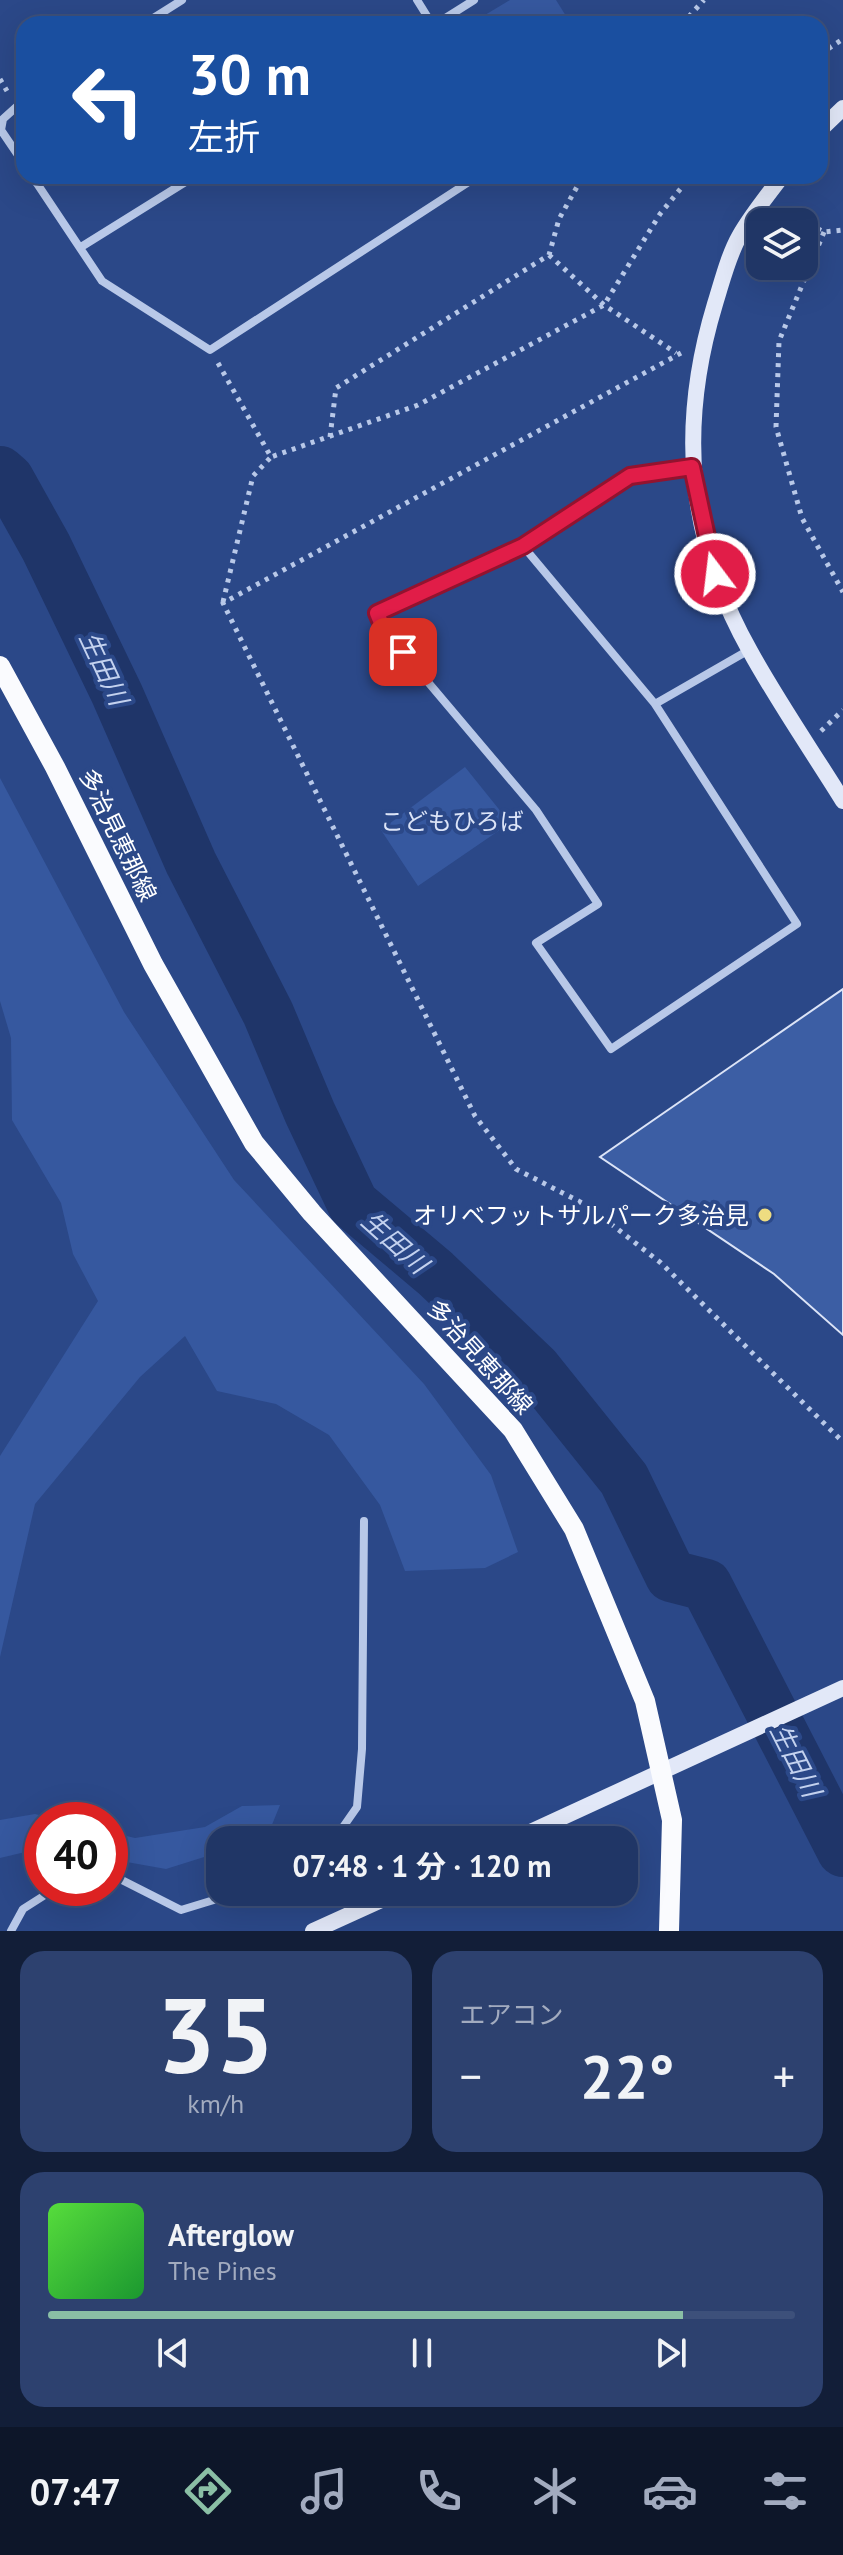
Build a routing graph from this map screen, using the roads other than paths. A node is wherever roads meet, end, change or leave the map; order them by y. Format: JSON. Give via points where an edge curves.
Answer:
{"nodes":[{"id":1,"x":182,"y":0,"type":"edge"},
{"id":2,"x":474,"y":0,"type":"edge"},
{"id":3,"x":157,"y":16,"type":"edge"},
{"id":4,"x":447,"y":16,"type":"edge"},
{"id":5,"x":16,"y":107,"type":"edge"},
{"id":6,"x":843,"y":108,"type":"edge"},
{"id":7,"x":828,"y":122,"type":"edge"},
{"id":8,"x":16,"y":152,"type":"edge"},
{"id":9,"x":38,"y":184,"type":"edge"},
{"id":10,"x":182,"y":184,"type":"edge"},
{"id":11,"x":466,"y":184,"type":"edge"},
{"id":12,"x":776,"y":184,"type":"edge"},
{"id":13,"x":81,"y":247,"type":"junction"},
{"id":14,"x":692,"y":467,"type":"junction"},
{"id":15,"x":523,"y":546,"type":"junction"},
{"id":16,"x":749,"y":650,"type":"junction"},
{"id":17,"x":0,"y":666,"type":"edge"},
{"id":18,"x":655,"y":704,"type":"junction"},
{"id":19,"x":843,"y":801,"type":"edge"},
{"id":20,"x":364,"y":1521,"type":"dead end"},
{"id":21,"x":843,"y":1688,"type":"edge"},
{"id":22,"x":661,"y":1773,"type":"junction"},
{"id":23,"x":344,"y":1826,"type":"edge"},
{"id":24,"x":544,"y":1826,"type":"edge"},
{"id":25,"x":128,"y":1883,"type":"edge"},
{"id":26,"x":206,"y":1902,"type":"edge"},
{"id":27,"x":28,"y":1906,"type":"edge"},
{"id":28,"x":368,"y":1906,"type":"edge"},
{"id":29,"x":11,"y":1931,"type":"edge"},
{"id":30,"x":313,"y":1931,"type":"edge"},
{"id":31,"x":669,"y":1931,"type":"edge"}],
"edges":[{"from":1,"to":3,"type":"street"},
{"from":2,"to":4,"type":"street"},
{"from":5,"to":8,"type":"street","via":[[3,119],[1,130]]},
{"from":6,"to":7,"type":"street"},
{"from":9,"to":13,"type":"street"},
{"from":10,"to":13,"type":"street"},
{"from":11,"to":13,"type":"street","via":[[210,350],[102,281]]},
{"from":12,"to":14,"type":"street","via":[[739,237],[701,352]]},
{"from":14,"to":15,"type":"street","via":[[630,476]]},
{"from":14,"to":16,"type":"street","via":[[715,574]]},
{"from":15,"to":18,"type":"street"},
{"from":15,"to":18,"type":"street","via":[[377,613],[384,630],[536,810],[598,904],[536,943],[611,1049],[797,924]]},
{"from":16,"to":18,"type":"street"},
{"from":16,"to":19,"type":"street"},
{"from":17,"to":22,"type":"main road","name":"多治見恵那線","via":[[153,964],[254,1143],[513,1430],[574,1529],[645,1701]]},
{"from":20,"to":23,"type":"street","via":[[362,1749],[357,1807]]},
{"from":21,"to":22,"type":"street"},
{"from":22,"to":24,"type":"street"},
{"from":22,"to":31,"type":"main road","name":"多治見恵那線","via":[[672,1820]]},
{"from":25,"to":26,"type":"street","via":[[181,1910]]},
{"from":27,"to":29,"type":"street"},
{"from":28,"to":30,"type":"street"}]}
